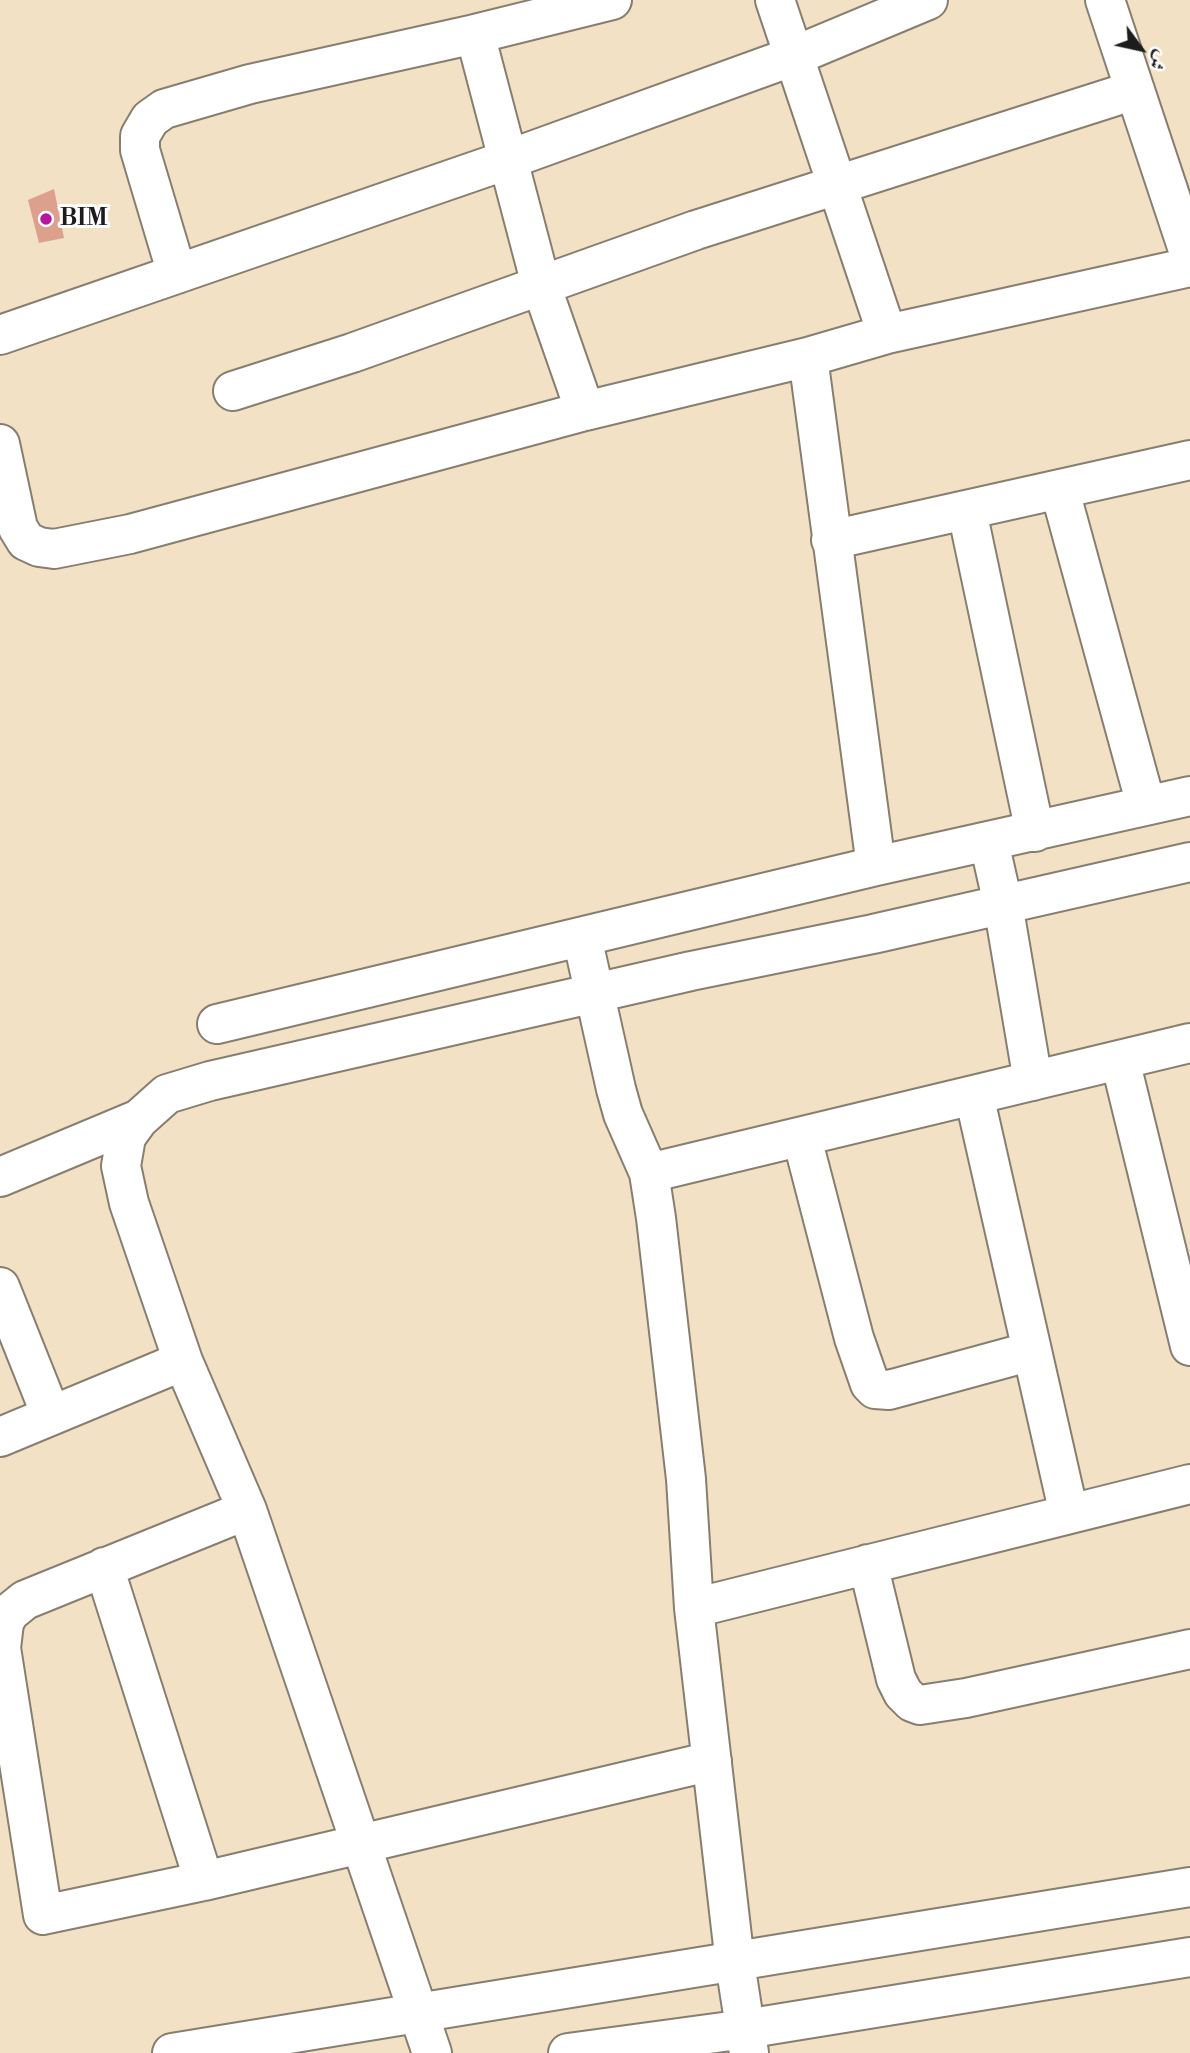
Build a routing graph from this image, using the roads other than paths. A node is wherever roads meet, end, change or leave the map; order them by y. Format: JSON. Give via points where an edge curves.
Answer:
{"nodes":[{"id":1,"x":612,"y":0,"type":"edge"},
{"id":2,"x":775,"y":0,"type":"edge"},
{"id":3,"x":928,"y":0,"type":"edge"},
{"id":4,"x":1105,"y":0,"type":"edge"},
{"id":5,"x":475,"y":34,"type":"junction"},
{"id":6,"x":794,"y":56,"type":"junction"},
{"id":7,"x":1135,"y":90,"type":"junction"},
{"id":8,"x":507,"y":160,"type":"junction"},
{"id":9,"x":836,"y":184,"type":"junction"},
{"id":10,"x":1190,"y":256,"type":"edge"},
{"id":11,"x":1190,"y":267,"type":"edge"},
{"id":12,"x":177,"y":274,"type":"junction"},
{"id":13,"x":541,"y":285,"type":"junction"},
{"id":14,"x":887,"y":334,"type":"junction"},
{"id":15,"x":0,"y":335,"type":"edge"},
{"id":16,"x":808,"y":357,"type":"junction"},
{"id":17,"x":233,"y":391,"type":"dead end"},
{"id":18,"x":585,"y":411,"type":"junction"},
{"id":19,"x":0,"y":444,"type":"edge"},
{"id":20,"x":1190,"y":460,"type":"edge"},
{"id":21,"x":1060,"y":491,"type":"junction"},
{"id":22,"x":967,"y":511,"type":"junction"},
{"id":23,"x":831,"y":540,"type":"junction"},
{"id":24,"x":1190,"y":796,"type":"edge"},
{"id":25,"x":1146,"y":805,"type":"junction"},
{"id":26,"x":1035,"y":832,"type":"junction"},
{"id":27,"x":989,"y":842,"type":"junction"},
{"id":28,"x":1190,"y":862,"type":"edge"},
{"id":29,"x":876,"y":866,"type":"junction"},
{"id":30,"x":1003,"y":904,"type":"junction"},
{"id":31,"x":582,"y":937,"type":"junction"},
{"id":32,"x":594,"y":993,"type":"junction"},
{"id":33,"x":217,"y":1024,"type":"dead end"},
{"id":34,"x":1190,"y":1043,"type":"edge"},
{"id":35,"x":1121,"y":1060,"type":"junction"},
{"id":36,"x":1033,"y":1081,"type":"junction"},
{"id":37,"x":974,"y":1095,"type":"junction"},
{"id":38,"x":139,"y":1119,"type":"junction"},
{"id":39,"x":802,"y":1138,"type":"junction"},
{"id":40,"x":649,"y":1173,"type":"junction"},
{"id":41,"x":0,"y":1177,"type":"edge"},
{"id":42,"x":0,"y":1287,"type":"edge"},
{"id":43,"x":1185,"y":1301,"type":"edge"},
{"id":44,"x":1190,"y":1346,"type":"edge"},
{"id":45,"x":1032,"y":1351,"type":"junction"},
{"id":46,"x":183,"y":1361,"type":"junction"},
{"id":47,"x":51,"y":1415,"type":"junction"},
{"id":48,"x":0,"y":1437,"type":"edge"},
{"id":49,"x":1190,"y":1484,"type":"edge"},
{"id":50,"x":247,"y":1510,"type":"junction"},
{"id":51,"x":1069,"y":1514,"type":"junction"},
{"id":52,"x":868,"y":1564,"type":"junction"},
{"id":53,"x":104,"y":1567,"type":"junction"},
{"id":54,"x":694,"y":1608,"type":"junction"},
{"id":55,"x":1190,"y":1648,"type":"edge"},
{"id":56,"x":712,"y":1761,"type":"junction"},
{"id":57,"x":363,"y":1843,"type":"junction"},
{"id":58,"x":204,"y":1881,"type":"junction"},
{"id":59,"x":1190,"y":1887,"type":"edge"},
{"id":60,"x":1190,"y":1957,"type":"edge"},
{"id":61,"x":735,"y":1963,"type":"junction"},
{"id":62,"x":419,"y":2014,"type":"junction"},
{"id":63,"x":747,"y":2041,"type":"edge"},
{"id":64,"x":172,"y":2053,"type":"edge"},
{"id":65,"x":432,"y":2053,"type":"edge"},
{"id":66,"x":568,"y":2053,"type":"edge"}],
"edges":[{"from":1,"to":5,"type":"street"},
{"from":2,"to":6,"type":"street"},
{"from":3,"to":6,"type":"street"},
{"from":4,"to":7,"type":"street"},
{"from":5,"to":8,"type":"street"},
{"from":5,"to":12,"type":"street","via":[[250,84],[164,108],[150,119],[140,136],[140,150]]},
{"from":6,"to":8,"type":"street"},
{"from":6,"to":9,"type":"street"},
{"from":7,"to":9,"type":"street"},
{"from":7,"to":10,"type":"street"},
{"from":8,"to":12,"type":"street"},
{"from":8,"to":13,"type":"street"},
{"from":9,"to":13,"type":"street"},
{"from":9,"to":14,"type":"street"},
{"from":11,"to":14,"type":"street"},
{"from":12,"to":15,"type":"street"},
{"from":13,"to":17,"type":"street","via":[[352,354]]},
{"from":13,"to":18,"type":"street"},
{"from":14,"to":16,"type":"street"},
{"from":16,"to":18,"type":"street"},
{"from":16,"to":23,"type":"street"},
{"from":18,"to":19,"type":"street","via":[[130,534],[54,549],[26,541],[18,528]]},
{"from":20,"to":21,"type":"street"},
{"from":21,"to":22,"type":"street"},
{"from":21,"to":25,"type":"street"},
{"from":22,"to":23,"type":"street"},
{"from":22,"to":26,"type":"street"},
{"from":23,"to":29,"type":"street"},
{"from":24,"to":25,"type":"street"},
{"from":25,"to":26,"type":"street"},
{"from":26,"to":27,"type":"street"},
{"from":27,"to":29,"type":"street"},
{"from":27,"to":30,"type":"street"},
{"from":28,"to":30,"type":"street"},
{"from":29,"to":31,"type":"street"},
{"from":30,"to":32,"type":"street"},
{"from":30,"to":36,"type":"street"},
{"from":31,"to":32,"type":"street"},
{"from":31,"to":33,"type":"street"},
{"from":32,"to":38,"type":"street","via":[[210,1081],[167,1094]]},
{"from":32,"to":40,"type":"street","via":[[623,1114]]},
{"from":34,"to":35,"type":"street"},
{"from":35,"to":36,"type":"street"},
{"from":35,"to":43,"type":"street"},
{"from":36,"to":37,"type":"street"},
{"from":37,"to":39,"type":"street"},
{"from":37,"to":45,"type":"street"},
{"from":38,"to":41,"type":"street"},
{"from":38,"to":46,"type":"street","via":[[126,1137],[121,1166],[129,1203]]},
{"from":39,"to":40,"type":"street"},
{"from":39,"to":45,"type":"street","via":[[854,1338],[875,1389],[889,1390]]},
{"from":40,"to":54,"type":"street","via":[[686,1479]]},
{"from":42,"to":47,"type":"street"},
{"from":43,"to":44,"type":"street"},
{"from":45,"to":51,"type":"street"},
{"from":46,"to":47,"type":"street"},
{"from":46,"to":50,"type":"street"},
{"from":47,"to":48,"type":"street"},
{"from":49,"to":51,"type":"street"},
{"from":50,"to":53,"type":"street"},
{"from":50,"to":57,"type":"street"},
{"from":51,"to":52,"type":"street"},
{"from":52,"to":54,"type":"street"},
{"from":52,"to":55,"type":"street","via":[[896,1679],[903,1693],[920,1705]]},
{"from":53,"to":58,"type":"street"},
{"from":53,"to":58,"type":"street","via":[[25,1600],[9,1613],[1,1632],[43,1915]]},
{"from":54,"to":56,"type":"street"},
{"from":56,"to":57,"type":"street"},
{"from":56,"to":61,"type":"street"},
{"from":57,"to":58,"type":"street"},
{"from":57,"to":62,"type":"street"},
{"from":59,"to":61,"type":"street"},
{"from":60,"to":63,"type":"street"},
{"from":61,"to":62,"type":"street"},
{"from":61,"to":63,"type":"street"},
{"from":62,"to":64,"type":"street"},
{"from":62,"to":65,"type":"street"},
{"from":63,"to":66,"type":"street"}]}
